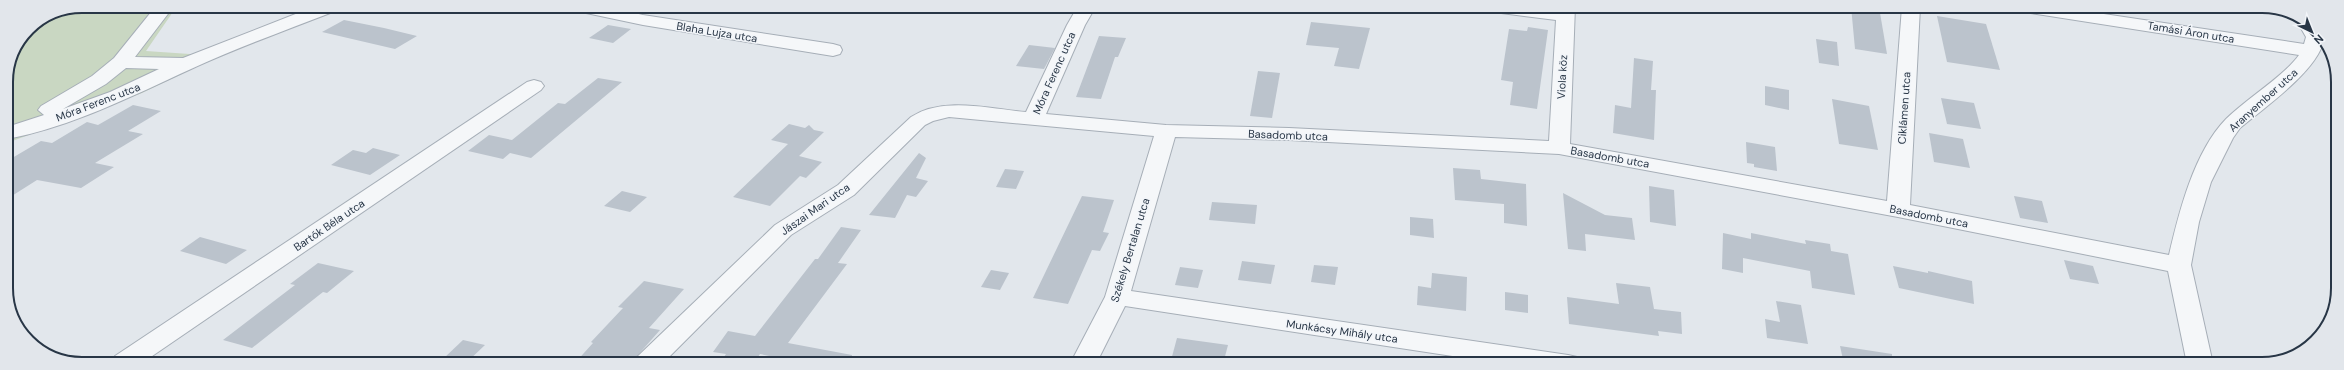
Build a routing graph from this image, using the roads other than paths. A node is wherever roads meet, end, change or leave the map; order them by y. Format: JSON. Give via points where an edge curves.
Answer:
{"nodes":[{"id":1,"x":160,"y":13,"type":"edge"},
{"id":2,"x":314,"y":13,"type":"edge"},
{"id":3,"x":610,"y":13,"type":"edge"},
{"id":4,"x":1083,"y":13,"type":"edge"},
{"id":5,"x":1566,"y":13,"type":"edge"},
{"id":6,"x":1911,"y":13,"type":"edge"},
{"id":7,"x":2063,"y":13,"type":"edge"},
{"id":8,"x":2315,"y":38,"type":"edge"},
{"id":9,"x":833,"y":50,"type":"dead end"},
{"id":10,"x":2311,"y":51,"type":"junction"},
{"id":11,"x":121,"y":62,"type":"junction"},
{"id":12,"x":186,"y":64,"type":"junction"},
{"id":13,"x":534,"y":86,"type":"dead end"},
{"id":14,"x":1033,"y":119,"type":"junction"},
{"id":15,"x":13,"y":129,"type":"edge"},
{"id":16,"x":13,"y":130,"type":"edge"},
{"id":17,"x":1166,"y":131,"type":"junction"},
{"id":18,"x":1559,"y":148,"type":"junction"},
{"id":19,"x":1898,"y":210,"type":"junction"},
{"id":20,"x":2180,"y":265,"type":"junction"},
{"id":21,"x":1117,"y":297,"type":"junction"},
{"id":22,"x":1451,"y":355,"type":"edge"},
{"id":23,"x":133,"y":357,"type":"edge"},
{"id":24,"x":653,"y":357,"type":"edge"},
{"id":25,"x":1087,"y":357,"type":"edge"},
{"id":26,"x":1477,"y":357,"type":"edge"},
{"id":27,"x":2199,"y":357,"type":"edge"}],
"edges":[{"from":1,"to":11,"type":"street"},
{"from":2,"to":12,"type":"street","name":"Móra Ferenc utca"},
{"from":3,"to":9,"type":"street","name":"Blaha Lujza utca"},
{"from":4,"to":14,"type":"street","name":"Móra Ferenc utca"},
{"from":5,"to":18,"type":"street","name":"Viola köz"},
{"from":6,"to":19,"type":"street","name":"Ciklámen utca"},
{"from":7,"to":10,"type":"street","name":"Tamási Áron utca"},
{"from":8,"to":10,"type":"street"},
{"from":10,"to":20,"type":"street","name":"Aranyember utca","via":[[2303,63],[2233,124],[2223,137],[2200,182],[2188,222]]},
{"from":11,"to":12,"type":"street","name":"Móra Ferenc utca"},
{"from":11,"to":15,"type":"street","via":[[70,99]]},
{"from":12,"to":16,"type":"street","name":"Móra Ferenc utca","via":[[97,103]]},
{"from":13,"to":23,"type":"street","name":"Bartók Béla utca"},
{"from":14,"to":17,"type":"street","name":"Basadomb utca"},
{"from":14,"to":24,"type":"street","name":"Jászai Mari utca","via":[[949,111],[926,116],[846,190],[783,230]]},
{"from":17,"to":18,"type":"street","name":"Basadomb utca","via":[[1288,134]]},
{"from":17,"to":21,"type":"street","name":"Székely Bertalan utca"},
{"from":18,"to":19,"type":"street","name":"Basadomb utca"},
{"from":19,"to":20,"type":"street","name":"Basadomb utca"},
{"from":20,"to":27,"type":"street","name":"Aranyember utca"},
{"from":21,"to":22,"type":"street","name":"Munkácsy Mihály utca"},
{"from":21,"to":25,"type":"street","name":"Székely Bertalan utca"},
{"from":22,"to":26,"type":"street","name":"Munkácsy Mihály utca"}]}
